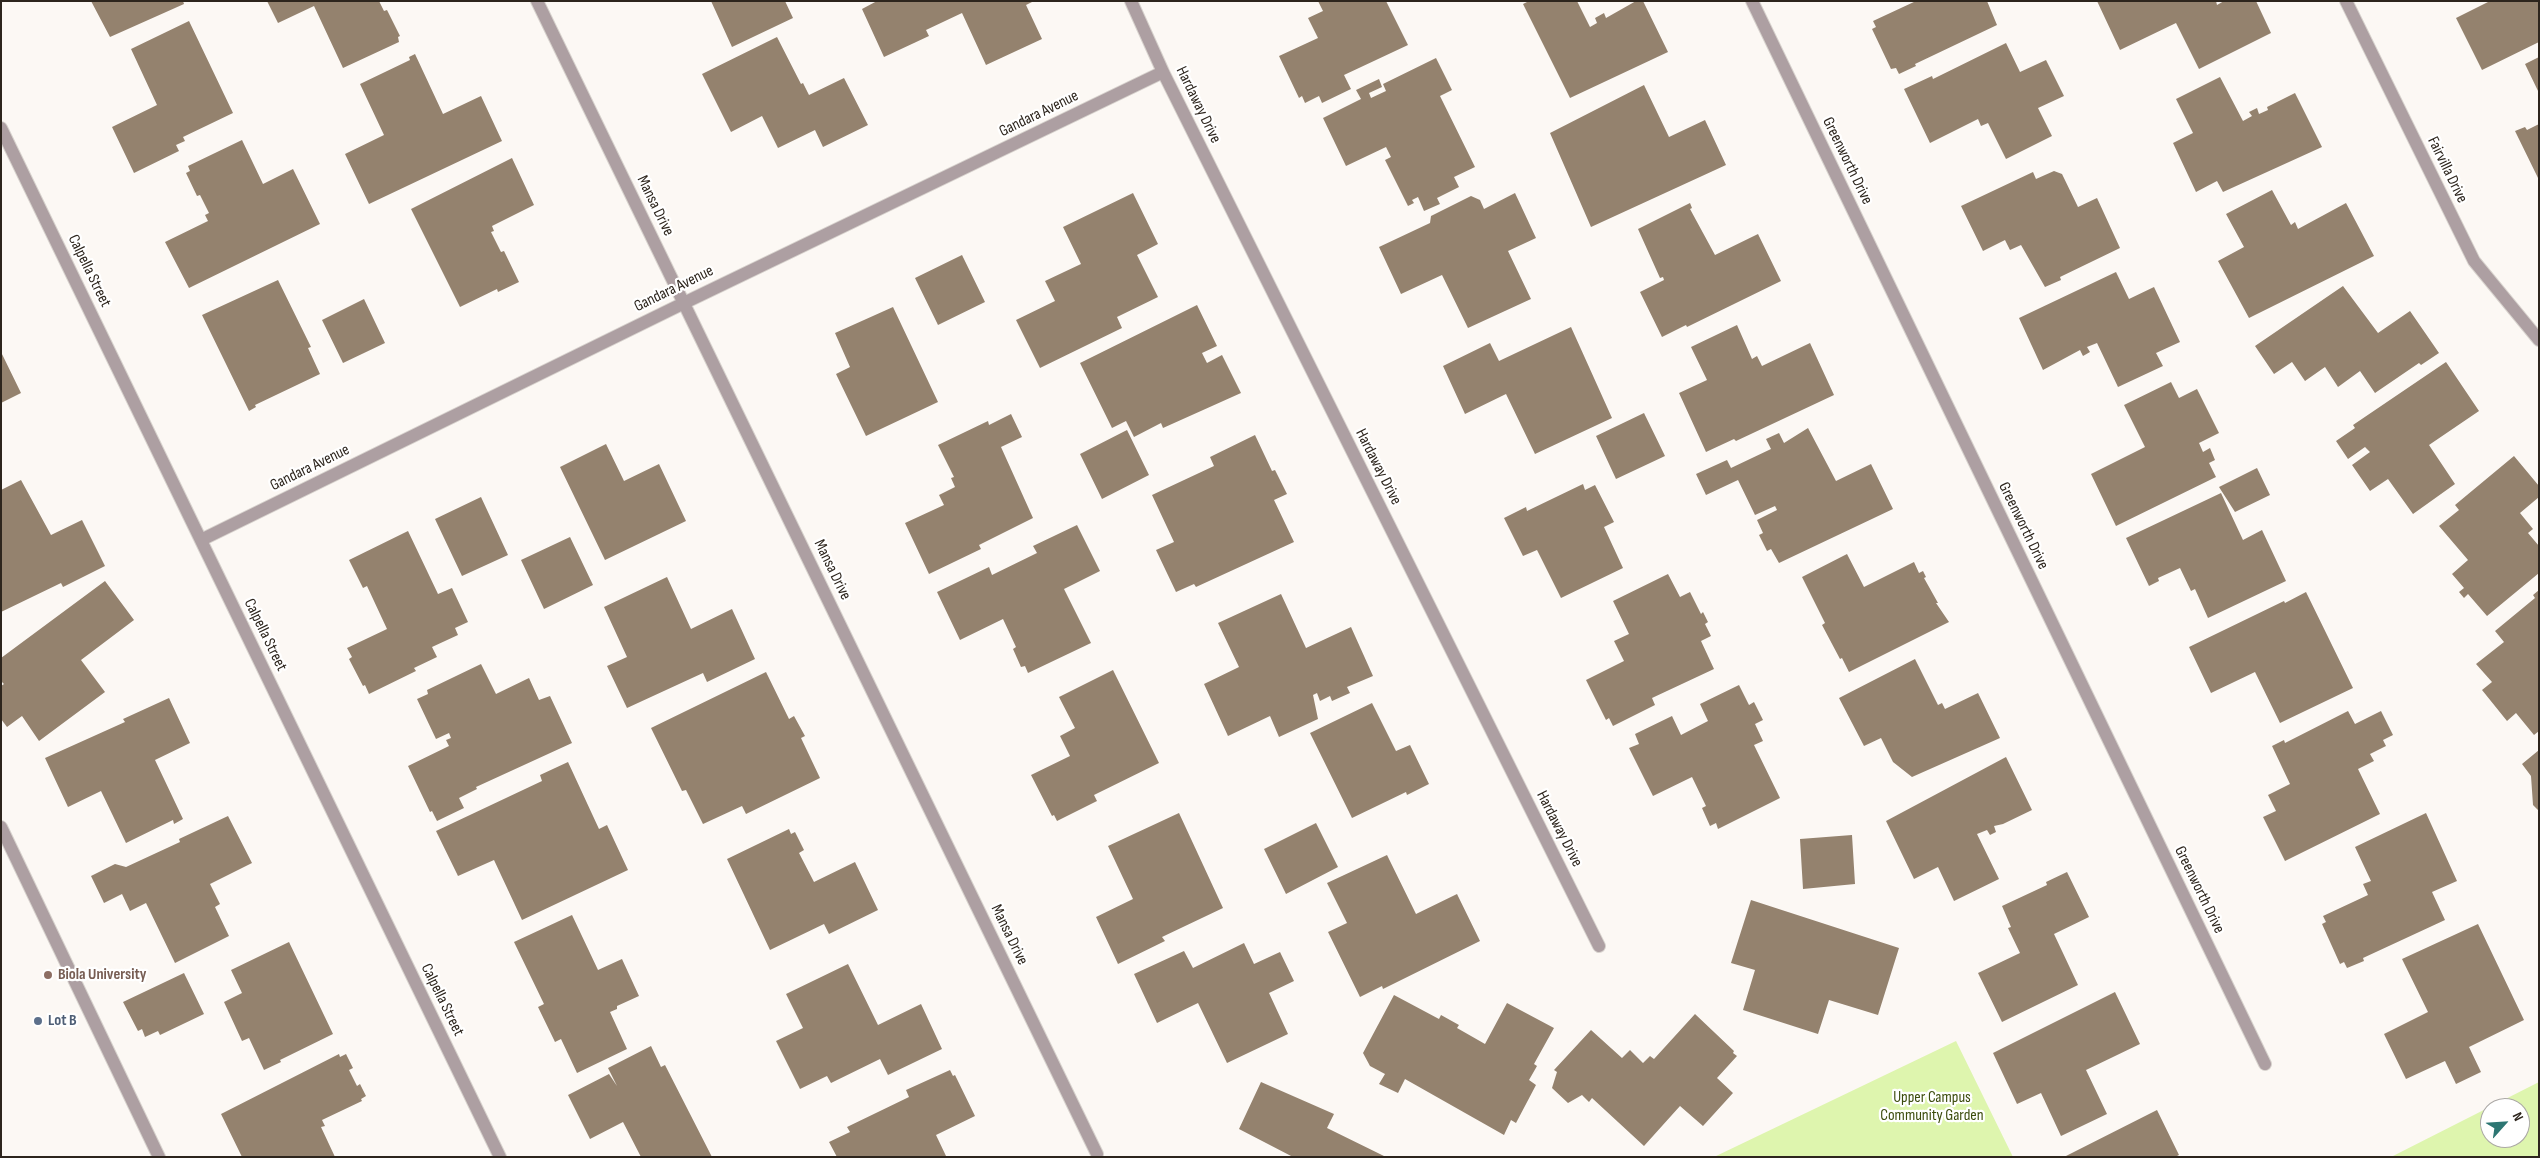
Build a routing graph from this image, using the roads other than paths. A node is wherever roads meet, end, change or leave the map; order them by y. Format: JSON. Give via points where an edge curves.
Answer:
{"nodes":[{"id":1,"x":537,"y":1,"type":"edge"},
{"id":2,"x":1131,"y":1,"type":"edge"},
{"id":3,"x":1752,"y":1,"type":"edge"},
{"id":4,"x":2346,"y":1,"type":"edge"},
{"id":5,"x":1163,"y":72,"type":"junction"},
{"id":6,"x":1,"y":128,"type":"edge"},
{"id":7,"x":684,"y":302,"type":"junction"},
{"id":8,"x":2539,"y":340,"type":"edge"},
{"id":9,"x":201,"y":540,"type":"junction"},
{"id":10,"x":1,"y":827,"type":"edge"},
{"id":11,"x":1599,"y":946,"type":"dead end"},
{"id":12,"x":2265,"y":1064,"type":"dead end"},
{"id":13,"x":1097,"y":1154,"type":"dead end"},
{"id":14,"x":159,"y":1157,"type":"edge"},
{"id":15,"x":500,"y":1157,"type":"edge"}],
"edges":[{"from":1,"to":7,"type":"street","name":"Mansa Drive"},
{"from":2,"to":5,"type":"street","name":"Hardaway Drive"},
{"from":3,"to":12,"type":"street","name":"Greenworth Drive"},
{"from":4,"to":8,"type":"street","name":"Fairvilla Drive","via":[[2474,261]]},
{"from":5,"to":7,"type":"street","name":"Gandara Avenue"},
{"from":5,"to":11,"type":"street","name":"Hardaway Drive"},
{"from":6,"to":9,"type":"street","name":"Calpella Street"},
{"from":7,"to":9,"type":"street","name":"Gandara Avenue"},
{"from":7,"to":13,"type":"street","name":"Mansa Drive"},
{"from":9,"to":15,"type":"street","name":"Calpella Street"},
{"from":10,"to":14,"type":"street"}]}
